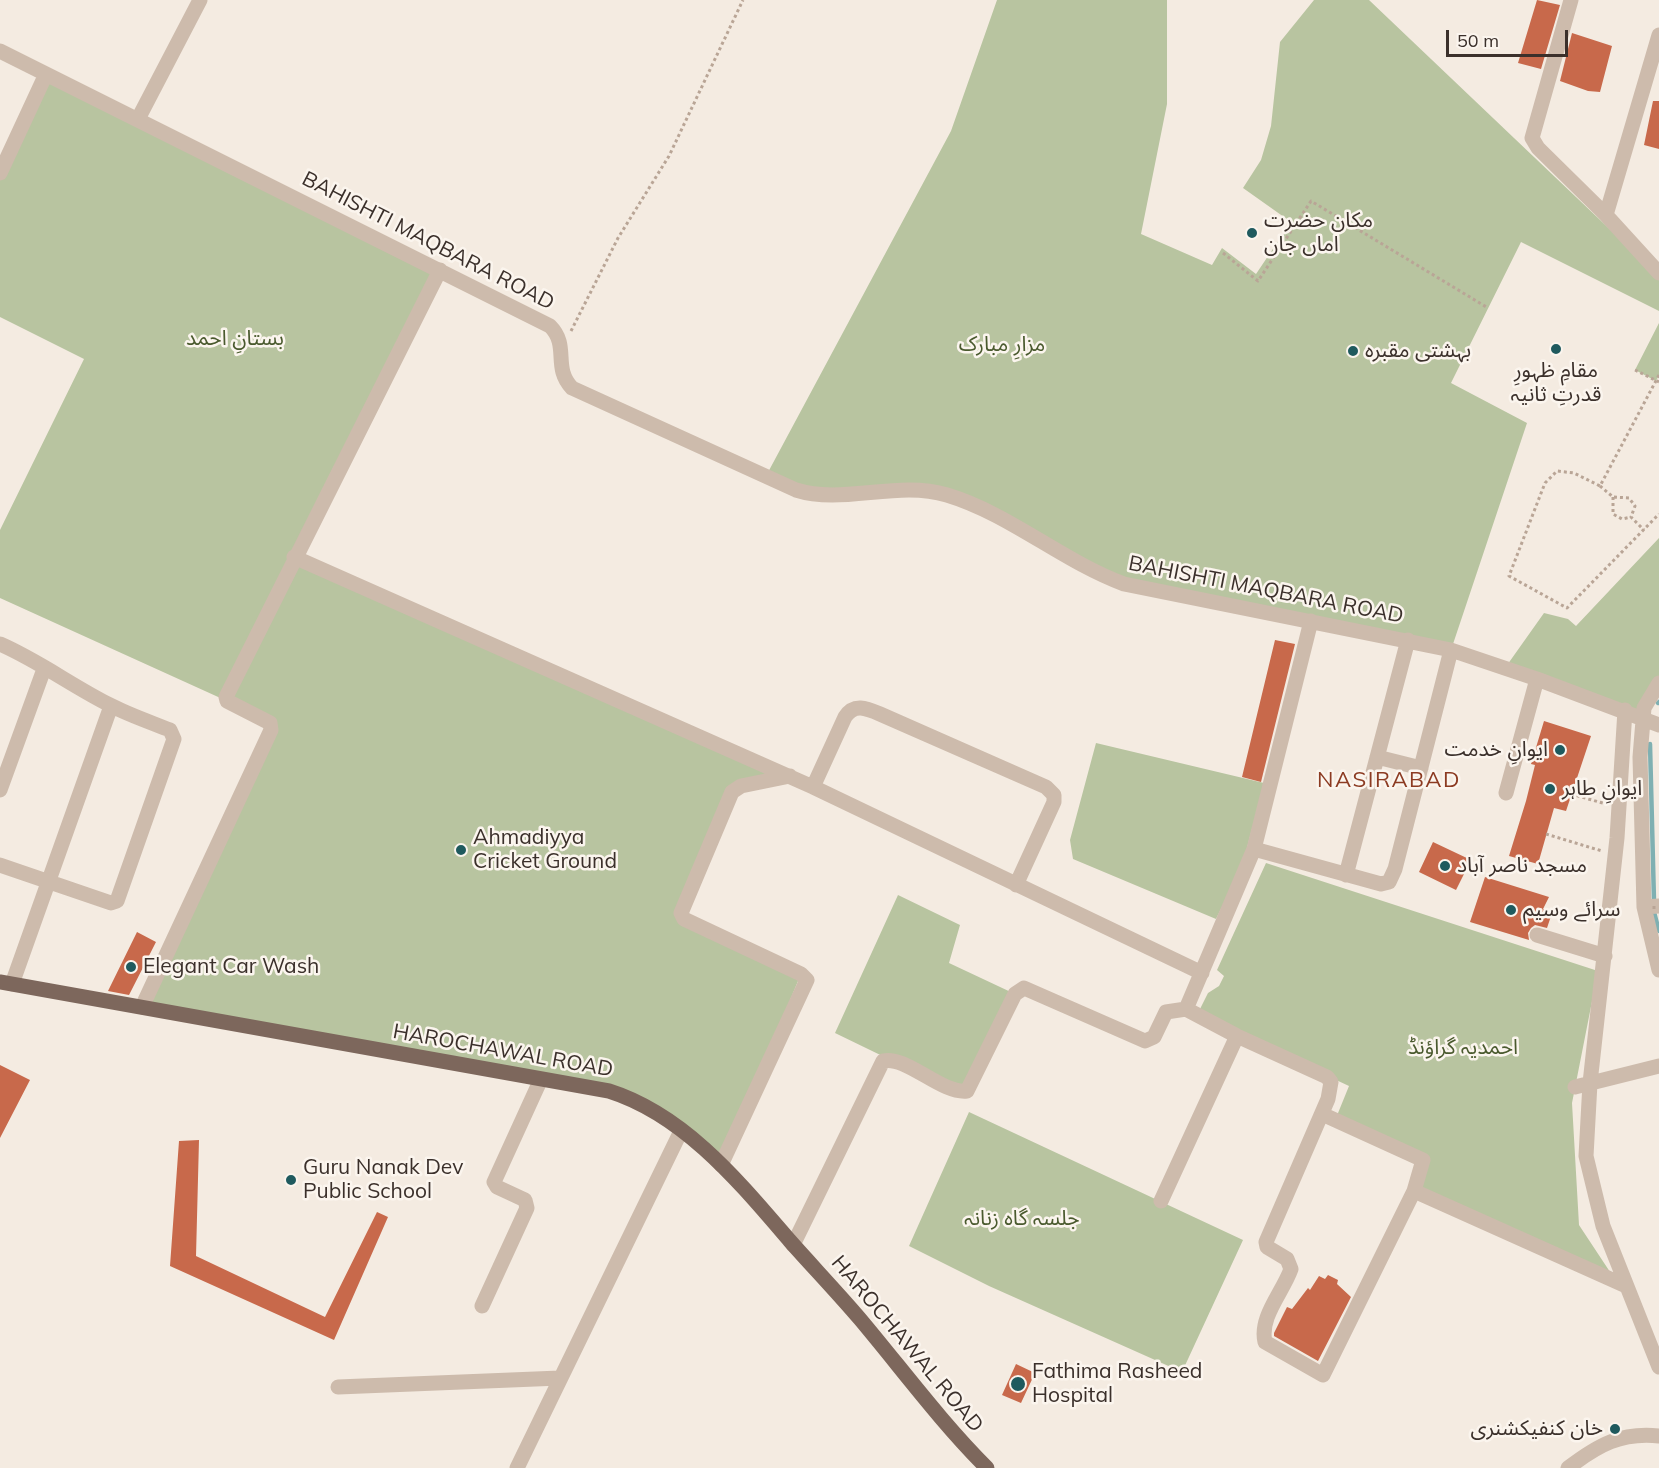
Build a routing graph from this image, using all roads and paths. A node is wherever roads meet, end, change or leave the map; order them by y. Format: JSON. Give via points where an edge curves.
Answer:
{"nodes":[{"id":1,"x":200,"y":0,"type":"edge"},
{"id":2,"x":742,"y":0,"type":"edge"},
{"id":3,"x":1571,"y":0,"type":"edge"},
{"id":4,"x":1659,"y":35,"type":"edge"},
{"id":5,"x":0,"y":51,"type":"edge"},
{"id":6,"x":46,"y":74,"type":"junction"},
{"id":7,"x":138,"y":118,"type":"junction"},
{"id":8,"x":0,"y":173,"type":"edge"},
{"id":9,"x":1606,"y":215,"type":"junction"},
{"id":10,"x":1223,"y":253,"type":"dead end"},
{"id":11,"x":440,"y":270,"type":"junction"},
{"id":12,"x":1659,"y":273,"type":"edge"},
{"id":13,"x":1488,"y":308,"type":"dead end"},
{"id":14,"x":561,"y":342,"type":"junction"},
{"id":15,"x":1635,"y":370,"type":"dead end"},
{"id":16,"x":1659,"y":375,"type":"edge"},
{"id":17,"x":1657,"y":381,"type":"edge"},
{"id":18,"x":1600,"y":486,"type":"junction"},
{"id":19,"x":1613,"y":497,"type":"junction"},
{"id":20,"x":1659,"y":514,"type":"edge"},
{"id":21,"x":1631,"y":517,"type":"junction"},
{"id":22,"x":1644,"y":530,"type":"junction"},
{"id":23,"x":294,"y":557,"type":"junction"},
{"id":24,"x":1311,"y":621,"type":"junction"},
{"id":25,"x":1408,"y":640,"type":"junction"},
{"id":26,"x":0,"y":644,"type":"edge"},
{"id":27,"x":1451,"y":650,"type":"junction"},
{"id":28,"x":44,"y":669,"type":"junction"},
{"id":29,"x":1537,"y":679,"type":"junction"},
{"id":30,"x":1659,"y":683,"type":"edge"},
{"id":31,"x":111,"y":706,"type":"junction"},
{"id":32,"x":1625,"y":711,"type":"junction"},
{"id":33,"x":1642,"y":717,"type":"junction"},
{"id":34,"x":1659,"y":725,"type":"edge"},
{"id":35,"x":1377,"y":757,"type":"junction"},
{"id":36,"x":1421,"y":768,"type":"junction"},
{"id":37,"x":790,"y":776,"type":"junction"},
{"id":38,"x":813,"y":787,"type":"junction"},
{"id":39,"x":0,"y":790,"type":"edge"},
{"id":40,"x":1506,"y":794,"type":"dead end"},
{"id":41,"x":1571,"y":794,"type":"dead end"},
{"id":42,"x":1619,"y":808,"type":"junction"},
{"id":43,"x":1546,"y":834,"type":"dead end"},
{"id":44,"x":1254,"y":849,"type":"junction"},
{"id":45,"x":1615,"y":855,"type":"junction"},
{"id":46,"x":0,"y":865,"type":"edge"},
{"id":47,"x":1346,"y":875,"type":"junction"},
{"id":48,"x":49,"y":881,"type":"junction"},
{"id":49,"x":1016,"y":885,"type":"junction"},
{"id":50,"x":1653,"y":907,"type":"edge"},
{"id":51,"x":1537,"y":935,"type":"dead end"},
{"id":52,"x":1605,"y":956,"type":"junction"},
{"id":53,"x":1659,"y":970,"type":"edge"},
{"id":54,"x":1202,"y":973,"type":"junction"},
{"id":55,"x":6,"y":983,"type":"edge"},
{"id":56,"x":142,"y":1007,"type":"junction"},
{"id":57,"x":1186,"y":1009,"type":"junction"},
{"id":58,"x":1237,"y":1036,"type":"junction"},
{"id":59,"x":1659,"y":1066,"type":"edge"},
{"id":60,"x":541,"y":1078,"type":"junction"},
{"id":61,"x":1590,"y":1083,"type":"junction"},
{"id":62,"x":1575,"y":1087,"type":"dead end"},
{"id":63,"x":1322,"y":1114,"type":"junction"},
{"id":64,"x":681,"y":1131,"type":"junction"},
{"id":65,"x":721,"y":1165,"type":"junction"},
{"id":66,"x":1414,"y":1191,"type":"junction"},
{"id":67,"x":1161,"y":1201,"type":"dead end"},
{"id":68,"x":794,"y":1245,"type":"junction"},
{"id":69,"x":1626,"y":1286,"type":"junction"},
{"id":70,"x":482,"y":1306,"type":"dead end"},
{"id":71,"x":1659,"y":1366,"type":"edge"},
{"id":72,"x":560,"y":1378,"type":"junction"},
{"id":73,"x":338,"y":1387,"type":"dead end"},
{"id":74,"x":1659,"y":1436,"type":"edge"},
{"id":75,"x":517,"y":1468,"type":"edge"},
{"id":76,"x":987,"y":1468,"type":"edge"},
{"id":77,"x":1568,"y":1468,"type":"edge"}],
"edges":[{"from":1,"to":7,"type":"street"},
{"from":2,"to":14,"type":"path","via":[[669,156],[618,238],[570,333]]},
{"from":3,"to":9,"type":"street","via":[[1532,138]]},
{"from":4,"to":9,"type":"street"},
{"from":5,"to":6,"type":"street","name":"BAHISHTI MAQBARA ROAD"},
{"from":6,"to":7,"type":"street","name":"BAHISHTI MAQBARA ROAD"},
{"from":6,"to":8,"type":"street"},
{"from":7,"to":11,"type":"street","name":"BAHISHTI MAQBARA ROAD"},
{"from":9,"to":12,"type":"street"},
{"from":10,"to":13,"type":"path","via":[[1258,280],[1311,201]]},
{"from":11,"to":14,"type":"street","name":"BAHISHTI MAQBARA ROAD","via":[[550,326]]},
{"from":11,"to":23,"type":"street"},
{"from":14,"to":24,"type":"street","name":"BAHISHTI MAQBARA ROAD","via":[[561,371],[572,388],[796,490],[818,495],[912,489],[945,494],[977,506],[1124,584]]},
{"from":15,"to":17,"type":"path"},
{"from":16,"to":17,"type":"path"},
{"from":17,"to":18,"type":"path"},
{"from":18,"to":19,"type":"path"},
{"from":18,"to":22,"type":"path","via":[[1574,473],[1557,471],[1545,483],[1509,576],[1567,608]]},
{"from":19,"to":21,"type":"path","via":[[1613,514],[1622,519]]},
{"from":19,"to":21,"type":"path","via":[[1629,498],[1635,506]]},
{"from":20,"to":22,"type":"path"},
{"from":21,"to":22,"type":"path"},
{"from":23,"to":37,"type":"street"},
{"from":23,"to":56,"type":"street","via":[[225,700],[267,721],[271,730]]},
{"from":24,"to":25,"type":"street","name":"BAHISHTI MAQBARA ROAD"},
{"from":24,"to":44,"type":"street"},
{"from":25,"to":27,"type":"street","name":"BAHISHTI MAQBARA ROAD"},
{"from":25,"to":35,"type":"street"},
{"from":26,"to":28,"type":"street","via":[[30,657]]},
{"from":27,"to":29,"type":"street","name":"BAHISHTI MAQBARA ROAD"},
{"from":27,"to":36,"type":"street"},
{"from":28,"to":31,"type":"street"},
{"from":28,"to":39,"type":"street"},
{"from":29,"to":32,"type":"street","name":"BAHISHTI MAQBARA ROAD"},
{"from":29,"to":40,"type":"street"},
{"from":30,"to":33,"type":"street","via":[[1648,698]]},
{"from":31,"to":48,"type":"street"},
{"from":31,"to":48,"type":"street","via":[[170,730],[174,739],[118,897],[111,903]]},
{"from":32,"to":33,"type":"street","name":"BAHISHTI MAQBARA ROAD"},
{"from":32,"to":42,"type":"street"},
{"from":33,"to":34,"type":"street","name":"BAHISHTI MAQBARA ROAD"},
{"from":33,"to":50,"type":"street"},
{"from":35,"to":36,"type":"street"},
{"from":35,"to":47,"type":"street"},
{"from":36,"to":47,"type":"street","via":[[1389,882],[1380,884]]},
{"from":37,"to":38,"type":"street"},
{"from":37,"to":65,"type":"street","via":[[741,786],[732,792],[681,913],[684,919],[807,980]]},
{"from":38,"to":49,"type":"street"},
{"from":38,"to":49,"type":"street","via":[[845,717],[856,707],[1046,787],[1054,795],[1054,802]]},
{"from":41,"to":42,"type":"path"},
{"from":42,"to":45,"type":"street"},
{"from":43,"to":45,"type":"path"},
{"from":44,"to":47,"type":"street"},
{"from":44,"to":54,"type":"street"},
{"from":45,"to":52,"type":"street"},
{"from":46,"to":48,"type":"street"},
{"from":48,"to":55,"type":"street"},
{"from":49,"to":54,"type":"street"},
{"from":50,"to":53,"type":"street"},
{"from":51,"to":52,"type":"street"},
{"from":52,"to":61,"type":"street"},
{"from":54,"to":57,"type":"street"},
{"from":55,"to":56,"type":"main road","name":"HAROCHAWAL ROAD"},
{"from":56,"to":60,"type":"main road","name":"HAROCHAWAL ROAD"},
{"from":57,"to":58,"type":"street"},
{"from":57,"to":68,"type":"street","via":[[1166,1012],[1154,1037],[1144,1041],[1024,988],[1015,994],[967,1092],[883,1061]]},
{"from":58,"to":63,"type":"street","via":[[1327,1077],[1331,1090]]},
{"from":58,"to":67,"type":"street"},
{"from":59,"to":61,"type":"street"},
{"from":60,"to":64,"type":"main road","name":"HAROCHAWAL ROAD","via":[[622,1095]]},
{"from":60,"to":70,"type":"street","via":[[494,1182],[525,1200],[527,1208]]},
{"from":61,"to":62,"type":"street"},
{"from":61,"to":69,"type":"street","via":[[1586,1156],[1603,1226]]},
{"from":63,"to":66,"type":"street","via":[[1423,1160]]},
{"from":63,"to":66,"type":"street","via":[[1272,1227],[1267,1247],[1287,1259],[1291,1269],[1267,1317],[1262,1332],[1265,1342],[1323,1374]]},
{"from":64,"to":65,"type":"main road","name":"HAROCHAWAL ROAD"},
{"from":64,"to":72,"type":"street"},
{"from":65,"to":68,"type":"main road","name":"HAROCHAWAL ROAD"},
{"from":66,"to":69,"type":"street"},
{"from":68,"to":76,"type":"main road","name":"HAROCHAWAL ROAD"},
{"from":69,"to":71,"type":"street"},
{"from":72,"to":73,"type":"street"},
{"from":72,"to":75,"type":"street"},
{"from":74,"to":77,"type":"street","via":[[1613,1439]]}]}
